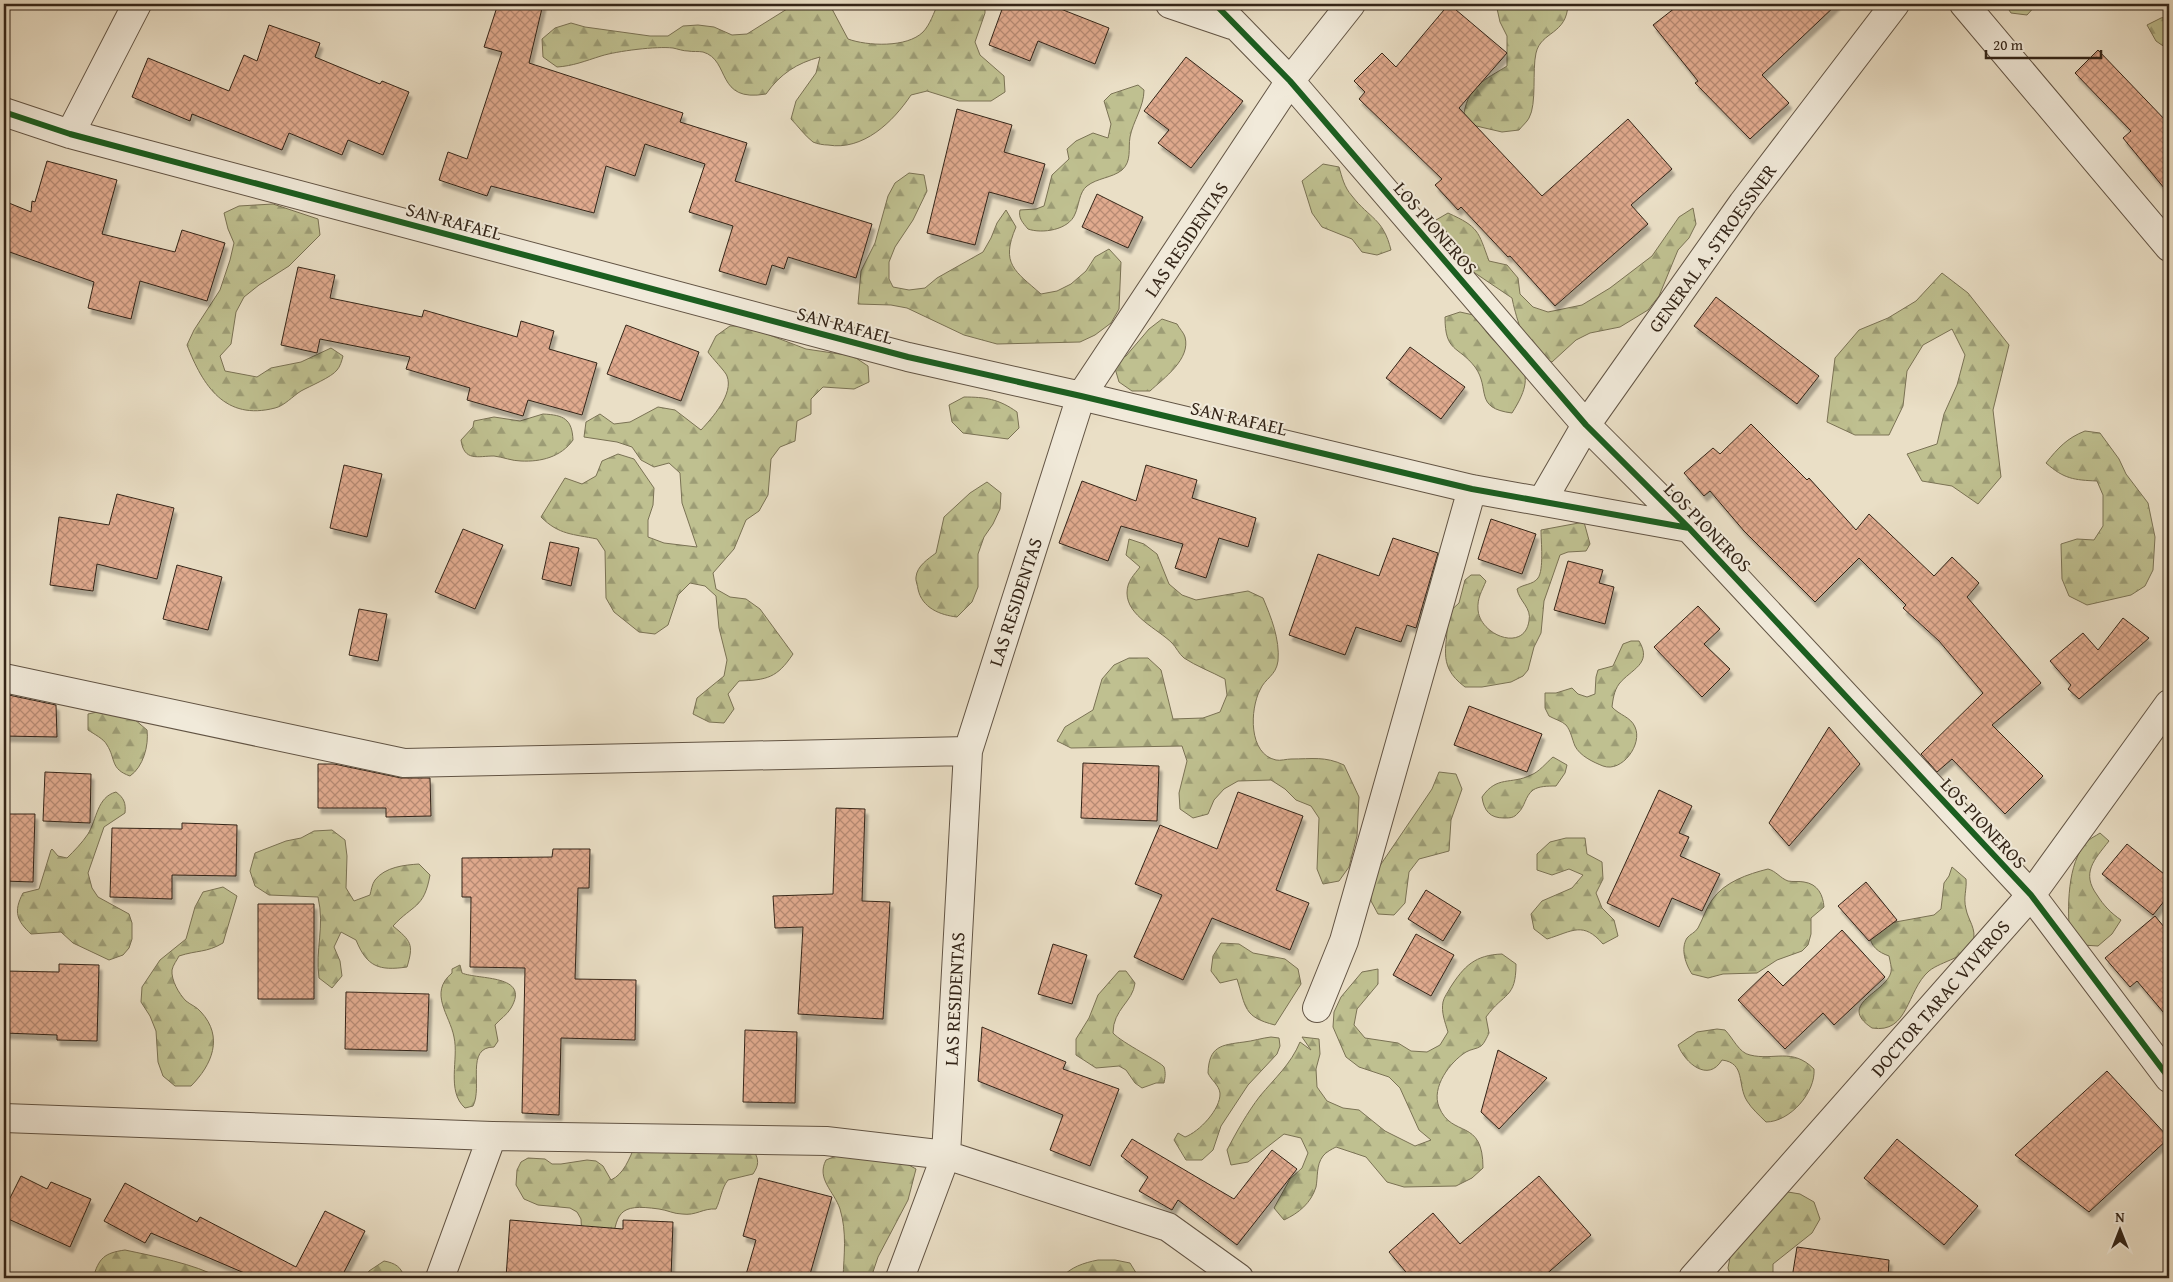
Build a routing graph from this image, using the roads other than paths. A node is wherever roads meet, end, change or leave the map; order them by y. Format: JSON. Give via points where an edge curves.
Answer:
{"nodes":[{"id":1,"x":137,"y":4,"type":"edge"},
{"id":2,"x":1170,"y":4,"type":"edge"},
{"id":3,"x":1215,"y":4,"type":"edge"},
{"id":4,"x":1352,"y":4,"type":"edge"},
{"id":5,"x":1895,"y":4,"type":"edge"},
{"id":6,"x":1964,"y":4,"type":"edge"},
{"id":7,"x":1236,"y":26,"type":"junction"},
{"id":8,"x":1290,"y":82,"type":"junction"},
{"id":9,"x":4,"y":112,"type":"edge"},
{"id":10,"x":70,"y":134,"type":"junction"},
{"id":11,"x":2169,"y":247,"type":"edge"},
{"id":12,"x":1081,"y":396,"type":"junction"},
{"id":13,"x":1586,"y":425,"type":"junction"},
{"id":14,"x":1472,"y":489,"type":"junction"},
{"id":15,"x":1542,"y":502,"type":"junction"},
{"id":16,"x":1689,"y":528,"type":"junction"},
{"id":17,"x":4,"y":678,"type":"edge"},
{"id":18,"x":2169,"y":704,"type":"edge"},
{"id":19,"x":968,"y":751,"type":"junction"},
{"id":20,"x":2031,"y":895,"type":"junction"},
{"id":21,"x":1318,"y":1008,"type":"dead end"},
{"id":22,"x":2169,"y":1078,"type":"edge"},
{"id":23,"x":4,"y":1118,"type":"edge"},
{"id":24,"x":492,"y":1136,"type":"junction"},
{"id":25,"x":946,"y":1155,"type":"junction"},
{"id":26,"x":440,"y":1278,"type":"edge"},
{"id":27,"x":900,"y":1278,"type":"edge"},
{"id":28,"x":1239,"y":1278,"type":"edge"},
{"id":29,"x":1693,"y":1278,"type":"edge"}],
"edges":[{"from":1,"to":10,"type":"street"},
{"from":2,"to":7,"type":"street"},
{"from":3,"to":7,"type":"street","name":"LOS PIONEROS"},
{"from":4,"to":8,"type":"street","name":"LAS RESIDENTAS"},
{"from":5,"to":13,"type":"street","name":"GENERAL A. STROESSNER","via":[[1743,203]]},
{"from":6,"to":11,"type":"street"},
{"from":7,"to":8,"type":"street","name":"LOS PIONEROS"},
{"from":8,"to":12,"type":"street","name":"LAS RESIDENTAS"},
{"from":8,"to":13,"type":"street","name":"LOS PIONEROS"},
{"from":9,"to":10,"type":"street","name":"SAN RAFAEL"},
{"from":10,"to":12,"type":"street","name":"SAN RAFAEL","via":[[908,358]]},
{"from":12,"to":14,"type":"street","name":"SAN RAFAEL"},
{"from":12,"to":19,"type":"street","name":"LAS RESIDENTAS"},
{"from":13,"to":15,"type":"street","name":"GENERAL A. STROESSNER"},
{"from":13,"to":16,"type":"street","name":"LOS PIONEROS"},
{"from":14,"to":15,"type":"street","name":"SAN RAFAEL"},
{"from":14,"to":21,"type":"street","via":[[1344,941]]},
{"from":15,"to":16,"type":"street","name":"SAN RAFAEL"},
{"from":16,"to":20,"type":"street","name":"LOS PIONEROS"},
{"from":17,"to":19,"type":"street","via":[[404,764]]},
{"from":18,"to":20,"type":"street","name":"DOCTOR TARAC VIVEROS"},
{"from":19,"to":25,"type":"street","name":"LAS RESIDENTAS"},
{"from":20,"to":22,"type":"street","name":"LOS PIONEROS"},
{"from":20,"to":29,"type":"street","name":"DOCTOR TARAC VIVEROS"},
{"from":23,"to":24,"type":"street"},
{"from":24,"to":25,"type":"street","via":[[826,1141]]},
{"from":24,"to":26,"type":"street"},
{"from":25,"to":27,"type":"street","name":"LAS RESIDENTAS"},
{"from":25,"to":28,"type":"street","via":[[1168,1227]]}]}
